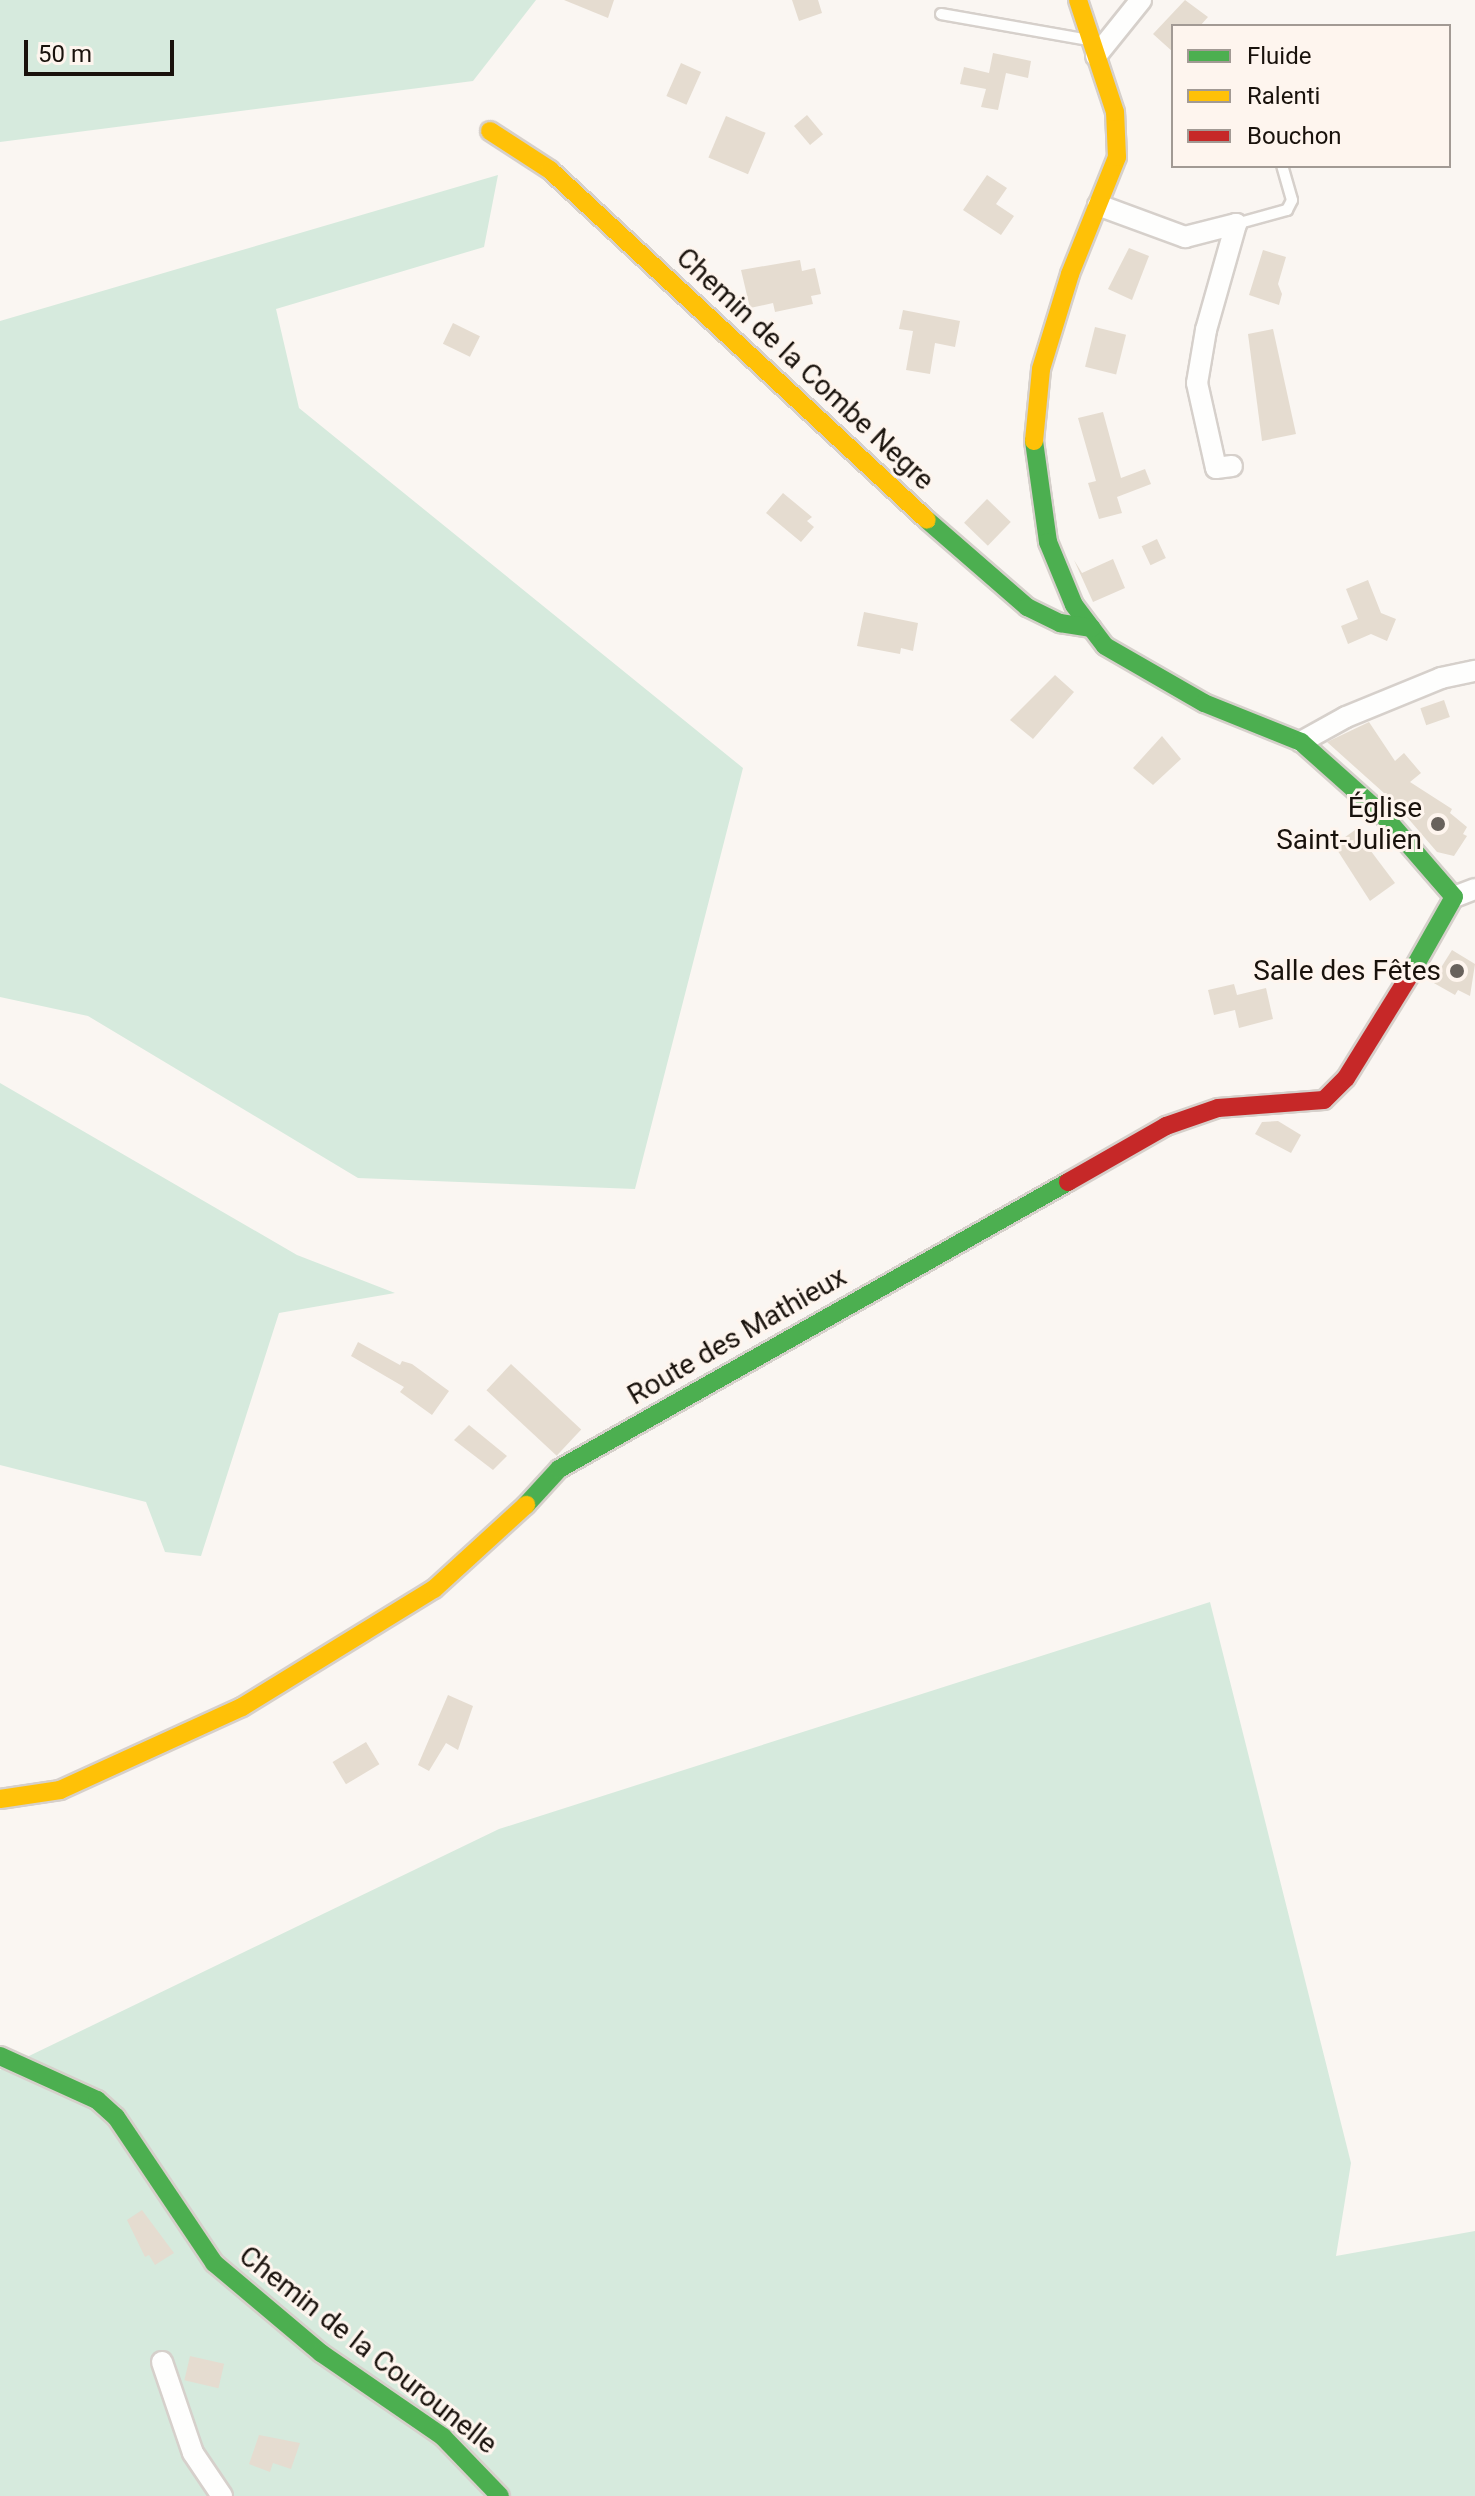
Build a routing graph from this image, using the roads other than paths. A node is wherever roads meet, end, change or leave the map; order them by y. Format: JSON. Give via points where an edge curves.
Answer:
{"nodes":[{"id":1,"x":1078,"y":0,"type":"edge"},
{"id":2,"x":1141,"y":0,"type":"edge"},
{"id":3,"x":941,"y":14,"type":"dead end"},
{"id":4,"x":1093,"y":48,"type":"junction"},
{"id":5,"x":490,"y":131,"type":"dead end"},
{"id":6,"x":1283,"y":168,"type":"edge"},
{"id":7,"x":1098,"y":205,"type":"junction"},
{"id":8,"x":1236,"y":224,"type":"junction"},
{"id":9,"x":1232,"y":466,"type":"dead end"},
{"id":10,"x":1092,"y":628,"type":"junction"},
{"id":11,"x":1475,"y":671,"type":"edge"},
{"id":12,"x":1301,"y":742,"type":"junction"},
{"id":13,"x":1475,"y":889,"type":"edge"},
{"id":14,"x":1454,"y":897,"type":"junction"},
{"id":15,"x":0,"y":1799,"type":"edge"},
{"id":16,"x":0,"y":2056,"type":"edge"},
{"id":17,"x":162,"y":2362,"type":"dead end"},
{"id":18,"x":222,"y":2496,"type":"edge"},
{"id":19,"x":500,"y":2496,"type":"edge"}],
"edges":[{"from":1,"to":4,"type":"street"},
{"from":2,"to":4,"type":"street"},
{"from":3,"to":4,"type":"lane"},
{"from":4,"to":7,"type":"street","via":[[1115,112],[1117,157]]},
{"from":5,"to":10,"type":"street","name":"Chemin de la Combe Negre","via":[[550,170],[834,438],[1027,607],[1060,623]]},
{"from":6,"to":8,"type":"lane","via":[[1292,200],[1287,210]]},
{"from":7,"to":8,"type":"street","via":[[1185,237]]},
{"from":7,"to":10,"type":"street","via":[[1041,369],[1033,456],[1048,542],[1074,605]]},
{"from":8,"to":9,"type":"street","via":[[1197,383],[1216,468]]},
{"from":10,"to":12,"type":"street","via":[[1105,646],[1204,703]]},
{"from":11,"to":12,"type":"street","via":[[1441,678],[1346,717]]},
{"from":12,"to":14,"type":"street","via":[[1383,815]]},
{"from":13,"to":14,"type":"street"},
{"from":14,"to":15,"type":"street","name":"Route des Mathieux","via":[[1361,1053],[1324,1100],[1218,1108],[1166,1126],[559,1469],[511,1521],[434,1589],[242,1707],[60,1790]]},
{"from":16,"to":19,"type":"street","name":"Chemin de la Courounelle","via":[[97,2100],[116,2117],[214,2263],[321,2353],[443,2437]]},
{"from":17,"to":18,"type":"street","via":[[193,2453]]}]}
